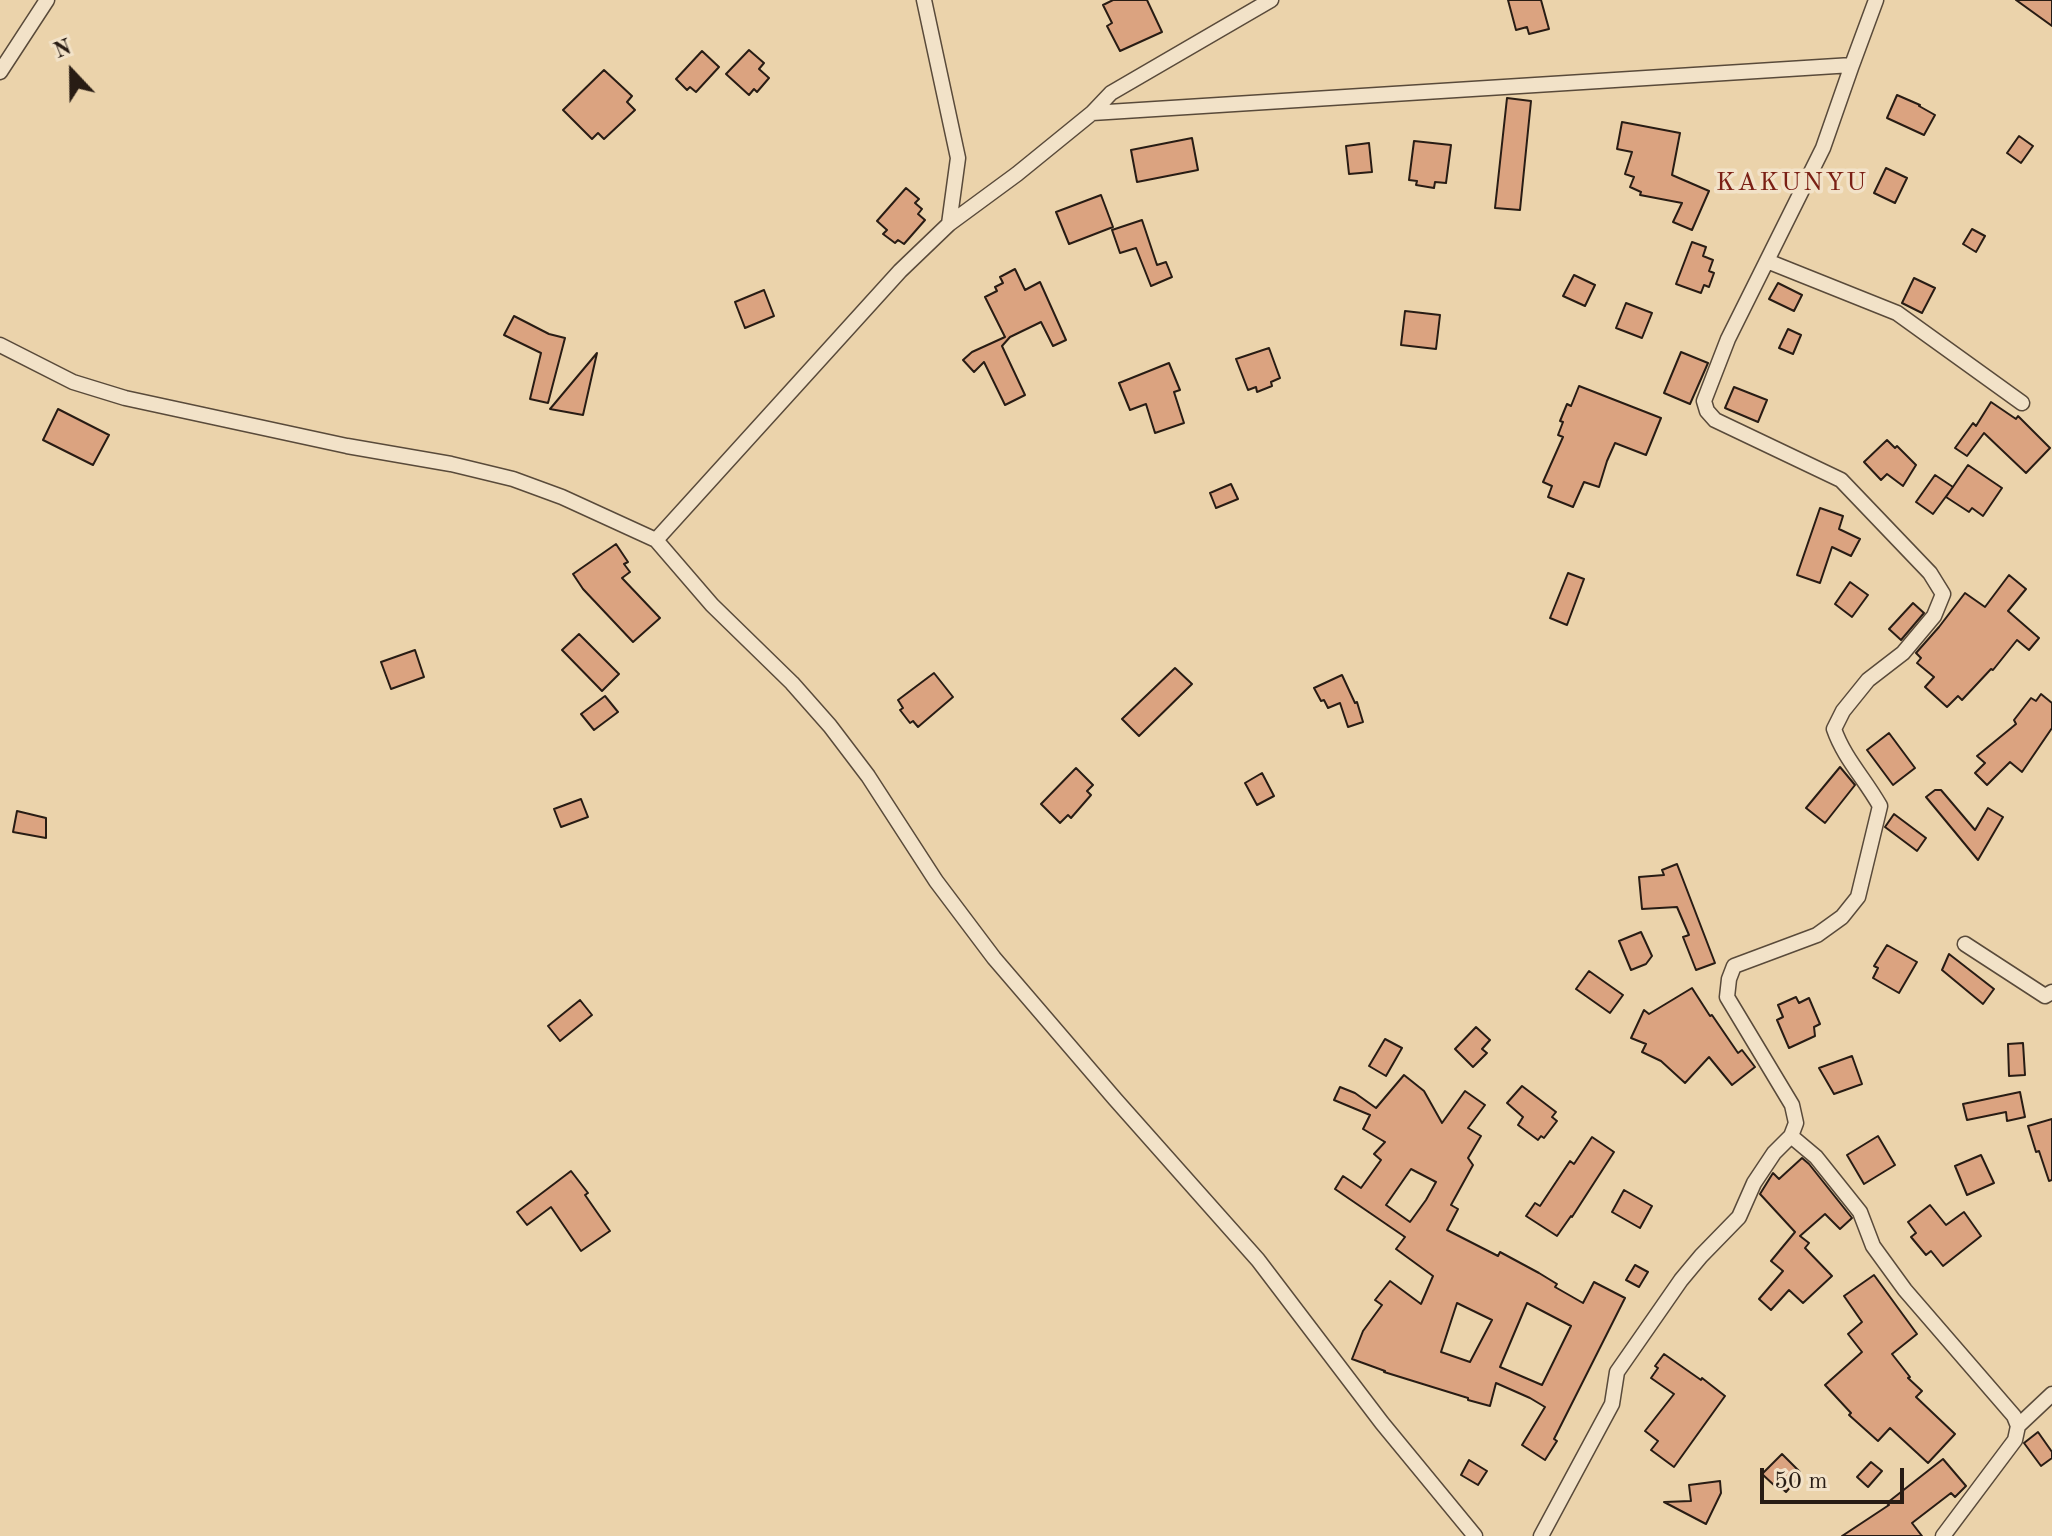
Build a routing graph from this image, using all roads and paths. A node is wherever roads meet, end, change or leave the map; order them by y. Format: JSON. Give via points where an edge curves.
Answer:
{"nodes":[{"id":1,"x":47,"y":0,"type":"edge"},
{"id":2,"x":924,"y":0,"type":"edge"},
{"id":3,"x":1271,"y":0,"type":"edge"},
{"id":4,"x":1876,"y":0,"type":"edge"},
{"id":5,"x":1852,"y":65,"type":"junction"},
{"id":6,"x":0,"y":72,"type":"edge"},
{"id":7,"x":1092,"y":113,"type":"junction"},
{"id":8,"x":949,"y":224,"type":"junction"},
{"id":9,"x":1767,"y":261,"type":"junction"},
{"id":10,"x":0,"y":345,"type":"edge"},
{"id":11,"x":2022,"y":403,"type":"dead end"},
{"id":12,"x":656,"y":540,"type":"junction"},
{"id":13,"x":1965,"y":944,"type":"dead end"},
{"id":14,"x":2052,"y":992,"type":"edge"},
{"id":15,"x":1791,"y":1136,"type":"junction"},
{"id":16,"x":2052,"y":1394,"type":"edge"},
{"id":17,"x":2018,"y":1426,"type":"junction"},
{"id":18,"x":1475,"y":1536,"type":"edge"},
{"id":19,"x":1541,"y":1536,"type":"edge"},
{"id":20,"x":1943,"y":1536,"type":"edge"}],
"edges":[{"from":1,"to":6,"type":"street"},
{"from":2,"to":8,"type":"street","via":[[958,158]]},
{"from":3,"to":7,"type":"street","via":[[1111,93]]},
{"from":4,"to":5,"type":"street"},
{"from":5,"to":7,"type":"street"},
{"from":5,"to":9,"type":"street","via":[[1823,148]]},
{"from":7,"to":8,"type":"street"},
{"from":8,"to":12,"type":"street"},
{"from":9,"to":11,"type":"street","via":[[1897,313]]},
{"from":9,"to":15,"type":"street","via":[[1728,339],[1704,401],[1707,411],[1715,420],[1841,480],[1930,573],[1943,594],[1934,616],[1903,653],[1868,680],[1834,729],[1880,806],[1858,897],[1817,935],[1734,966],[1729,979],[1727,997],[1792,1105],[1796,1123]]},
{"from":10,"to":12,"type":"street","via":[[73,382],[125,398],[513,479]]},
{"from":12,"to":18,"type":"street","via":[[830,726],[994,958],[1258,1260]]},
{"from":13,"to":14,"type":"street","via":[[2045,996]]},
{"from":15,"to":17,"type":"street","via":[[1816,1157],[1860,1212],[1873,1246],[1905,1290]]},
{"from":15,"to":19,"type":"street","via":[[1754,1183],[1739,1217],[1681,1280],[1617,1372],[1612,1404]]},
{"from":16,"to":17,"type":"street"},
{"from":17,"to":20,"type":"street","via":[[2015,1440]]}]}
